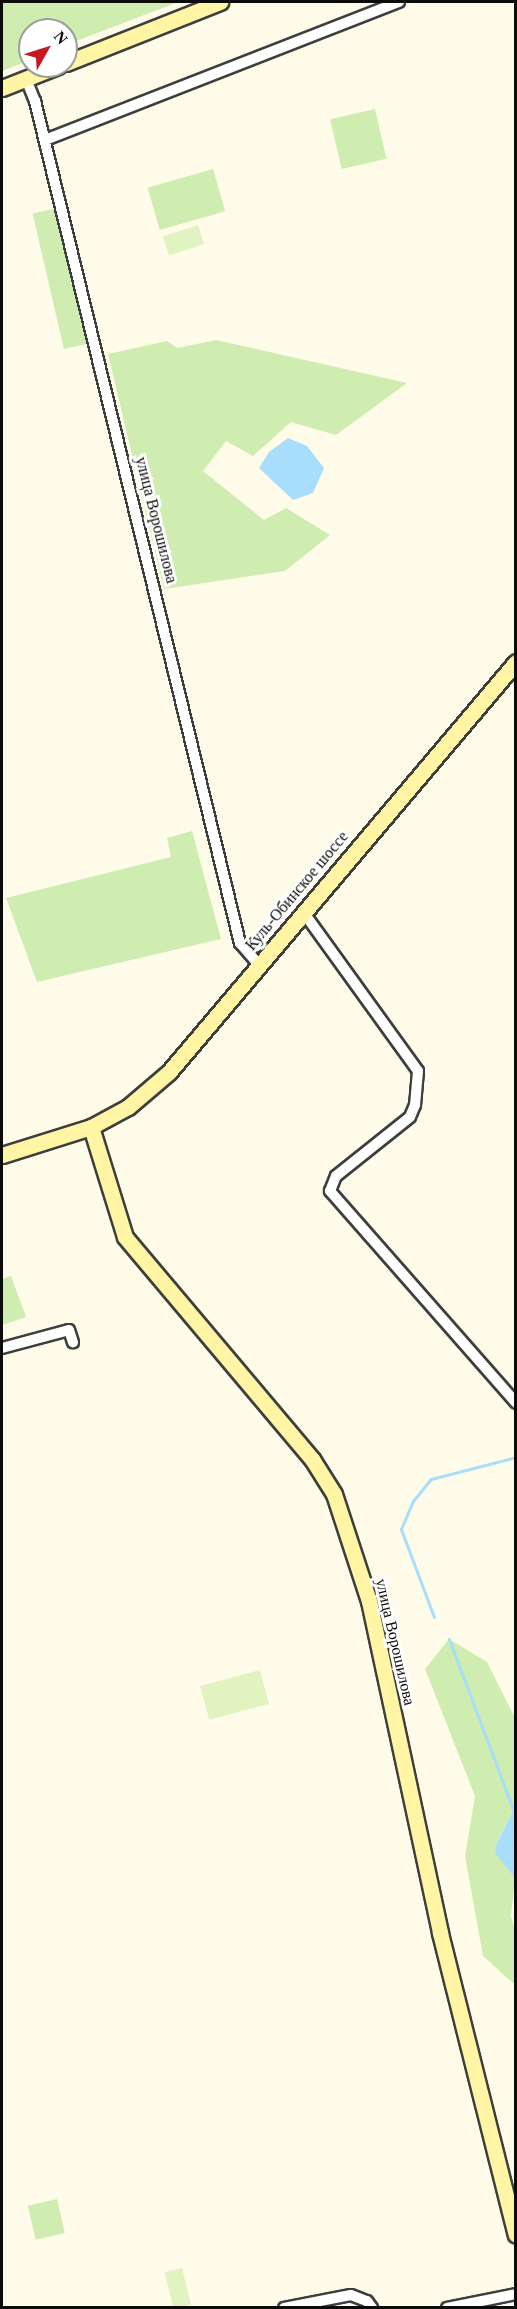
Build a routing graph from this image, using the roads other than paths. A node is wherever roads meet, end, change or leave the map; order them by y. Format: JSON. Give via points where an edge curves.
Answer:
{"nodes":[{"id":1,"x":220,"y":2,"type":"edge"},
{"id":2,"x":399,"y":2,"type":"edge"},
{"id":3,"x":200,"y":5,"type":"edge"},
{"id":4,"x":78,"y":58,"type":"edge"},
{"id":5,"x":26,"y":79,"type":"joint"},
{"id":6,"x":2,"y":88,"type":"edge"},
{"id":7,"x":45,"y":140,"type":"junction"},
{"id":8,"x":516,"y":662,"type":"edge"},
{"id":9,"x":304,"y":913,"type":"junction"},
{"id":10,"x":259,"y":965,"type":"junction"},
{"id":11,"x":92,"y":1127,"type":"junction"},
{"id":12,"x":2,"y":1155,"type":"edge"},
{"id":13,"x":73,"y":1342,"type":"dead end"},
{"id":14,"x":2,"y":1348,"type":"edge"},
{"id":15,"x":516,"y":1403,"type":"edge"},
{"id":16,"x":516,"y":2235,"type":"edge"},
{"id":17,"x":516,"y":2294,"type":"edge"},
{"id":18,"x":284,"y":2307,"type":"edge"},
{"id":19,"x":372,"y":2307,"type":"edge"},
{"id":20,"x":447,"y":2307,"type":"edge"}],
"edges":[{"from":1,"to":3,"type":"main road"},
{"from":2,"to":7,"type":"street"},
{"from":3,"to":4,"type":"main road"},
{"from":5,"to":6,"type":"main road"},
{"from":5,"to":7,"type":"street","name":"улица Ворошилова"},
{"from":7,"to":10,"type":"street","name":"улица Ворошилова","via":[[240,943]]},
{"from":8,"to":9,"type":"main road","name":"Куль-Обинское шоссе"},
{"from":9,"to":10,"type":"main road","name":"Куль-Обинское шоссе"},
{"from":9,"to":15,"type":"street","via":[[418,1071],[415,1106],[410,1117],[336,1176],[330,1191]]},
{"from":10,"to":11,"type":"main road","name":"Куль-Обинское шоссе","via":[[169,1072],[128,1107]]},
{"from":11,"to":12,"type":"main road","name":"Куль-Обинское шоссе"},
{"from":11,"to":16,"type":"main road","name":"улица Ворошилова","via":[[125,1237],[312,1459],[334,1494],[369,1601],[440,1933]]},
{"from":13,"to":14,"type":"street","via":[[69,1330]]},
{"from":17,"to":20,"type":"street"},
{"from":18,"to":19,"type":"street","via":[[351,2295]]}]}
